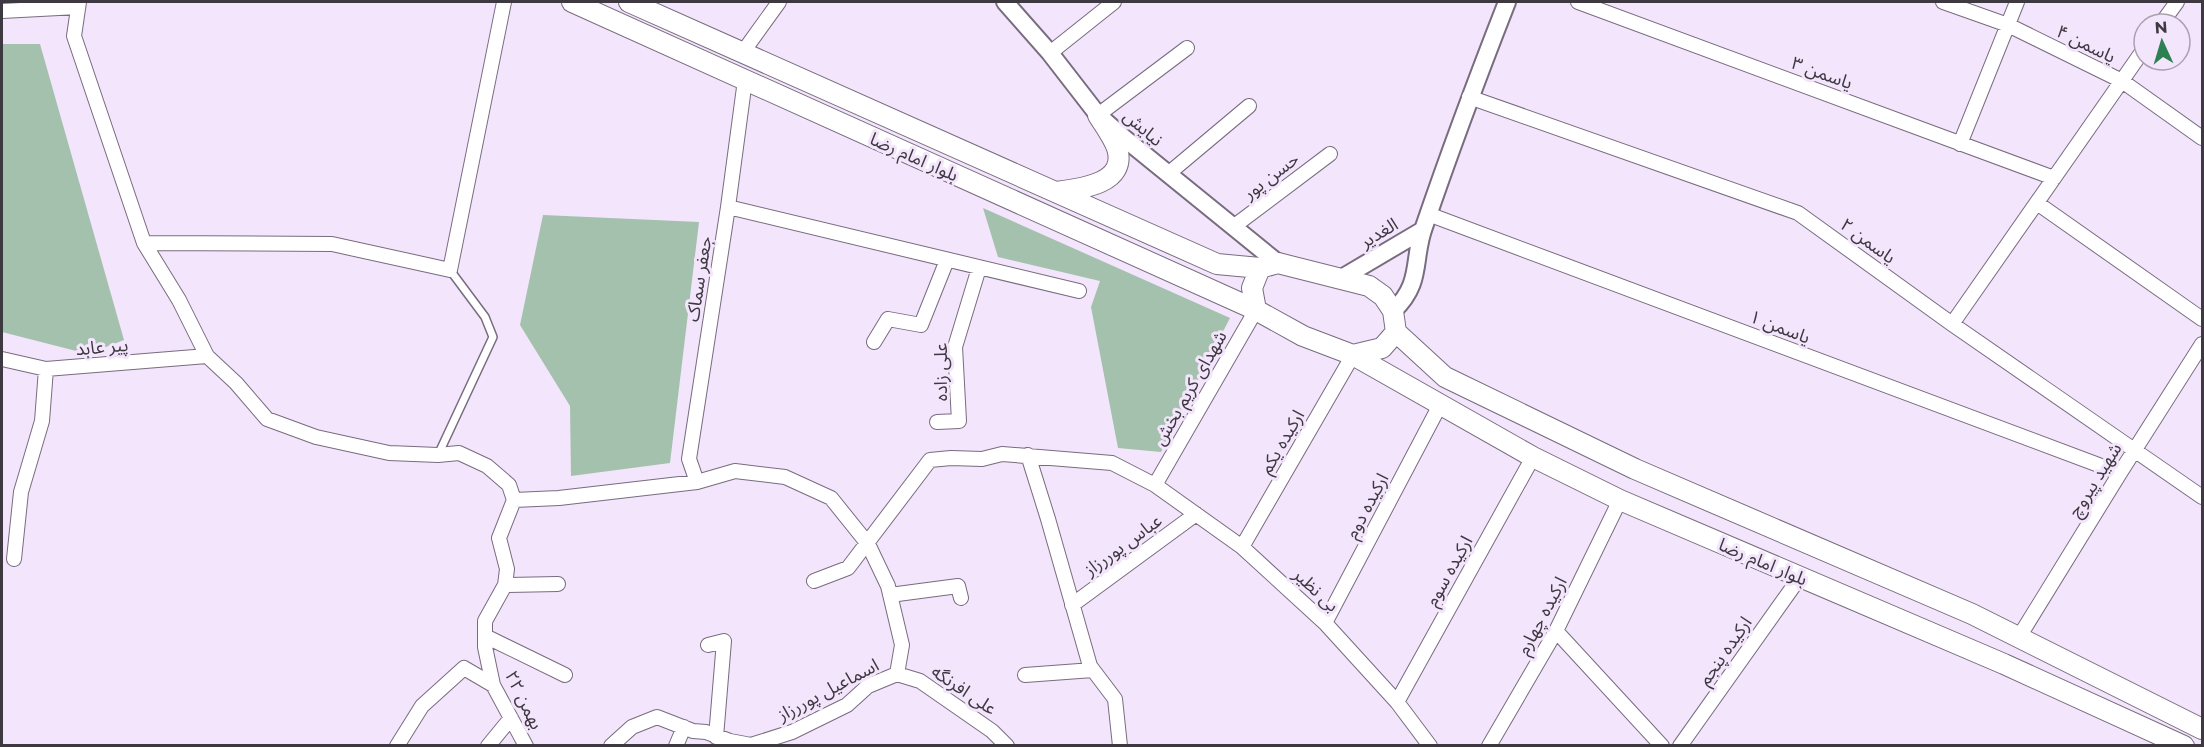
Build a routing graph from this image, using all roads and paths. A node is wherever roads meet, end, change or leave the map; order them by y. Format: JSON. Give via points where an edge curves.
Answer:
{"nodes":[{"id":1,"x":504,"y":2,"type":"edge"},
{"id":2,"x":572,"y":2,"type":"edge"},
{"id":3,"x":629,"y":2,"type":"edge"},
{"id":4,"x":779,"y":2,"type":"edge"},
{"id":5,"x":1005,"y":2,"type":"edge"},
{"id":6,"x":1114,"y":2,"type":"edge"},
{"id":7,"x":1507,"y":2,"type":"edge"},
{"id":8,"x":1578,"y":2,"type":"edge"},
{"id":9,"x":1943,"y":2,"type":"edge"},
{"id":10,"x":2018,"y":2,"type":"edge"},
{"id":11,"x":78,"y":4,"type":"edge"},
{"id":12,"x":2,"y":11,"type":"edge"},
{"id":13,"x":2008,"y":25,"type":"junction"},
{"id":14,"x":1187,"y":48,"type":"dead end"},
{"id":15,"x":742,"y":52,"type":"junction"},
{"id":16,"x":1050,"y":53,"type":"junction"},
{"id":17,"x":2132,"y":66,"type":"edge"},
{"id":18,"x":745,"y":80,"type":"junction"},
{"id":19,"x":2122,"y":81,"type":"junction"},
{"id":20,"x":1469,"y":97,"type":"junction"},
{"id":21,"x":1249,"y":106,"type":"dead end"},
{"id":22,"x":1098,"y":115,"type":"junction"},
{"id":23,"x":2202,"y":138,"type":"edge"},
{"id":24,"x":1960,"y":144,"type":"junction"},
{"id":25,"x":1330,"y":154,"type":"dead end"},
{"id":26,"x":1168,"y":174,"type":"junction"},
{"id":27,"x":2054,"y":178,"type":"junction"},
{"id":28,"x":1056,"y":192,"type":"junction"},
{"id":29,"x":2037,"y":203,"type":"junction"},
{"id":30,"x":728,"y":207,"type":"junction"},
{"id":31,"x":1426,"y":222,"type":"junction"},
{"id":32,"x":1233,"y":227,"type":"junction"},
{"id":33,"x":144,"y":243,"type":"junction"},
{"id":34,"x":947,"y":260,"type":"junction"},
{"id":35,"x":1269,"y":265,"type":"junction"},
{"id":36,"x":979,"y":268,"type":"junction"},
{"id":37,"x":450,"y":270,"type":"junction"},
{"id":38,"x":1340,"y":279,"type":"junction"},
{"id":39,"x":1079,"y":291,"type":"dead end"},
{"id":40,"x":1256,"y":310,"type":"junction"},
{"id":41,"x":1393,"y":311,"type":"junction"},
{"id":42,"x":2202,"y":319,"type":"edge"},
{"id":43,"x":1952,"y":324,"type":"junction"},
{"id":44,"x":1396,"y":332,"type":"junction"},
{"id":45,"x":874,"y":342,"type":"dead end"},
{"id":46,"x":2202,"y":344,"type":"edge"},
{"id":47,"x":1353,"y":355,"type":"junction"},
{"id":48,"x":207,"y":356,"type":"junction"},
{"id":49,"x":2,"y":359,"type":"edge"},
{"id":50,"x":46,"y":369,"type":"junction"},
{"id":51,"x":1440,"y":405,"type":"junction"},
{"id":52,"x":937,"y":422,"type":"dead end"},
{"id":53,"x":2135,"y":450,"type":"junction"},
{"id":54,"x":438,"y":455,"type":"junction"},
{"id":55,"x":1028,"y":455,"type":"junction"},
{"id":56,"x":1533,"y":457,"type":"junction"},
{"id":57,"x":2120,"y":473,"type":"junction"},
{"id":58,"x":697,"y":482,"type":"junction"},
{"id":59,"x":1155,"y":485,"type":"junction"},
{"id":60,"x":2202,"y":497,"type":"edge"},
{"id":61,"x":514,"y":500,"type":"junction"},
{"id":62,"x":1620,"y":500,"type":"junction"},
{"id":63,"x":1196,"y":514,"type":"junction"},
{"id":64,"x":868,"y":544,"type":"junction"},
{"id":65,"x":1242,"y":547,"type":"junction"},
{"id":66,"x":14,"y":559,"type":"dead end"},
{"id":67,"x":1800,"y":577,"type":"junction"},
{"id":68,"x":814,"y":581,"type":"dead end"},
{"id":69,"x":558,"y":584,"type":"dead end"},
{"id":70,"x":505,"y":585,"type":"junction"},
{"id":71,"x":890,"y":594,"type":"junction"},
{"id":72,"x":961,"y":598,"type":"dead end"},
{"id":73,"x":1072,"y":604,"type":"junction"},
{"id":74,"x":1325,"y":623,"type":"junction"},
{"id":75,"x":1556,"y":631,"type":"junction"},
{"id":76,"x":485,"y":636,"type":"junction"},
{"id":77,"x":2019,"y":637,"type":"junction"},
{"id":78,"x":708,"y":645,"type":"dead end"},
{"id":79,"x":2004,"y":664,"type":"junction"},
{"id":80,"x":1093,"y":670,"type":"junction"},
{"id":81,"x":897,"y":674,"type":"junction"},
{"id":82,"x":565,"y":675,"type":"dead end"},
{"id":83,"x":1025,"y":675,"type":"dead end"},
{"id":84,"x":493,"y":686,"type":"junction"},
{"id":85,"x":1397,"y":702,"type":"junction"},
{"id":86,"x":511,"y":718,"type":"junction"},
{"id":87,"x":684,"y":727,"type":"junction"},
{"id":88,"x":2202,"y":729,"type":"edge"},
{"id":89,"x":716,"y":737,"type":"junction"},
{"id":90,"x":792,"y":739,"type":"edge"},
{"id":91,"x":1655,"y":743,"type":"edge"},
{"id":92,"x":742,"y":744,"type":"edge"},
{"id":93,"x":397,"y":746,"type":"edge"},
{"id":94,"x":488,"y":746,"type":"edge"},
{"id":95,"x":526,"y":746,"type":"edge"},
{"id":96,"x":611,"y":746,"type":"edge"},
{"id":97,"x":676,"y":746,"type":"edge"},
{"id":98,"x":1007,"y":746,"type":"edge"},
{"id":99,"x":1120,"y":746,"type":"edge"},
{"id":100,"x":1430,"y":746,"type":"edge"},
{"id":101,"x":1489,"y":746,"type":"edge"},
{"id":102,"x":1680,"y":746,"type":"edge"},
{"id":103,"x":2184,"y":746,"type":"edge"}],
"edges":[{"from":1,"to":37,"type":"street"},
{"from":2,"to":18,"type":"main road","name":"بلوار امام رضا"},
{"from":3,"to":15,"type":"main road","name":"بلوار امام رضا"},
{"from":4,"to":15,"type":"street"},
{"from":5,"to":16,"type":"street","name":"نیایش"},
{"from":6,"to":16,"type":"street"},
{"from":7,"to":20,"type":"street"},
{"from":8,"to":24,"type":"street","name":"یاسمن ۳"},
{"from":9,"to":13,"type":"street","name":"یاسمن ۴"},
{"from":10,"to":13,"type":"street"},
{"from":11,"to":12,"type":"street"},
{"from":11,"to":33,"type":"street","via":[[74,36]]},
{"from":13,"to":19,"type":"street","name":"یاسمن ۴"},
{"from":13,"to":24,"type":"street"},
{"from":14,"to":22,"type":"street"},
{"from":15,"to":28,"type":"main road","name":"بلوار امام رضا"},
{"from":16,"to":22,"type":"street","name":"نیایش"},
{"from":17,"to":19,"type":"street"},
{"from":18,"to":30,"type":"street","name":"جعفر سماک"},
{"from":18,"to":40,"type":"main road","name":"بلوار امام رضا"},
{"from":19,"to":23,"type":"street","name":"یاسمن ۴"},
{"from":19,"to":27,"type":"street"},
{"from":20,"to":31,"type":"street"},
{"from":20,"to":43,"type":"street","name":"یاسمن ۲","via":[[1798,213]]},
{"from":21,"to":26,"type":"street"},
{"from":22,"to":26,"type":"street","name":"نیایش"},
{"from":22,"to":28,"type":"main road","via":[[1117,148],[1118,165],[1109,179]]},
{"from":24,"to":27,"type":"street","name":"یاسمن ۳"},
{"from":25,"to":32,"type":"street","name":"حسن پور"},
{"from":26,"to":32,"type":"street","name":"نیایش"},
{"from":27,"to":29,"type":"street"},
{"from":28,"to":35,"type":"main road","name":"بلوار امام رضا","via":[[1217,264]]},
{"from":29,"to":42,"type":"street"},
{"from":29,"to":43,"type":"street"},
{"from":30,"to":34,"type":"street"},
{"from":30,"to":58,"type":"street","name":"جعفر سماک","via":[[689,459]]},
{"from":31,"to":38,"type":"street","name":"الغدیر"},
{"from":31,"to":41,"type":"street","name":"الغدیر","via":[[1414,279],[1405,300]]},
{"from":31,"to":57,"type":"street","name":"یاسمن ۱"},
{"from":32,"to":35,"type":"street","name":"نیایش"},
{"from":33,"to":37,"type":"street","via":[[332,244]]},
{"from":33,"to":48,"type":"street"},
{"from":34,"to":36,"type":"street"},
{"from":34,"to":45,"type":"street","via":[[921,326],[888,319]]},
{"from":35,"to":38,"type":"main road","name":"بلوار امام رضا"},
{"from":35,"to":40,"type":"main road","via":[[1252,288]]},
{"from":36,"to":39,"type":"street"},
{"from":36,"to":52,"type":"street","name":"علی زاده","via":[[956,347],[959,421]]},
{"from":37,"to":54,"type":"lane","via":[[485,317],[493,337]]},
{"from":38,"to":41,"type":"main road","name":"بلوار امام رضا","via":[[1369,286],[1383,296]]},
{"from":40,"to":47,"type":"main road","name":"بلوار امام رضا","via":[[1303,336]]},
{"from":40,"to":59,"type":"street","name":"شهدای کریم بخش"},
{"from":41,"to":44,"type":"main road"},
{"from":43,"to":53,"type":"street","name":"یاسمن ۲"},
{"from":44,"to":47,"type":"main road","via":[[1382,348]]},
{"from":44,"to":77,"type":"main road","name":"بلوار امام رضا","via":[[1445,376],[1603,454]]},
{"from":46,"to":53,"type":"street","name":"شهید پیروچ"},
{"from":47,"to":51,"type":"main road","name":"بلوار امام رضا"},
{"from":47,"to":65,"type":"street","name":"ارکیده یکم"},
{"from":48,"to":50,"type":"street","name":"پیر عابد"},
{"from":48,"to":54,"type":"street","via":[[267,418],[276,422],[316,437],[389,453]]},
{"from":49,"to":50,"type":"street","name":"پیر عابد"},
{"from":50,"to":66,"type":"street","via":[[42,421],[21,492]]},
{"from":51,"to":56,"type":"main road","name":"بلوار امام رضا"},
{"from":51,"to":74,"type":"street","name":"ارکیده دوم"},
{"from":53,"to":57,"type":"street","name":"شهید پیروچ"},
{"from":53,"to":60,"type":"street","name":"یاسمن ۲"},
{"from":54,"to":61,"type":"street","via":[[459,453],[487,466],[509,485]]},
{"from":55,"to":59,"type":"street","name":"بی نظیر","via":[[1112,463]]},
{"from":55,"to":64,"type":"street","name":"بی نظیر","via":[[930,460]]},
{"from":55,"to":73,"type":"street"},
{"from":56,"to":62,"type":"main road","name":"بلوار امام رضا"},
{"from":56,"to":85,"type":"street","name":"ارکیده سوم"},
{"from":57,"to":77,"type":"street","name":"شهید پیروچ"},
{"from":58,"to":61,"type":"street"},
{"from":58,"to":64,"type":"street","via":[[735,471],[785,477],[831,498]]},
{"from":59,"to":63,"type":"street","name":"بی نظیر"},
{"from":61,"to":70,"type":"street","via":[[499,538],[507,569]]},
{"from":62,"to":67,"type":"main road","name":"بلوار امام رضا"},
{"from":62,"to":75,"type":"street","name":"ارکیده چهارم"},
{"from":63,"to":65,"type":"street","name":"بی نظیر"},
{"from":63,"to":73,"type":"street","name":"عباس پوررزاز"},
{"from":64,"to":68,"type":"street","via":[[848,568]]},
{"from":64,"to":71,"type":"street"},
{"from":65,"to":74,"type":"street","name":"بی نظیر"},
{"from":67,"to":79,"type":"main road","name":"بلوار امام رضا"},
{"from":67,"to":102,"type":"street","name":"ارکیده پنجم"},
{"from":69,"to":70,"type":"street"},
{"from":70,"to":76,"type":"street","name":"۲۲ بهمن","via":[[485,621]]},
{"from":71,"to":72,"type":"street","via":[[958,586]]},
{"from":71,"to":81,"type":"street","via":[[902,645]]},
{"from":73,"to":80,"type":"street"},
{"from":74,"to":85,"type":"street","name":"بی نظیر"},
{"from":75,"to":91,"type":"street"},
{"from":75,"to":101,"type":"street","name":"ارکیده چهارم"},
{"from":76,"to":82,"type":"street"},
{"from":76,"to":84,"type":"street","name":"۲۲ بهمن"},
{"from":77,"to":79,"type":"main road"},
{"from":77,"to":88,"type":"main road","name":"بلوار امام رضا"},
{"from":78,"to":89,"type":"street","via":[[724,641]]},
{"from":79,"to":103,"type":"main road","name":"بلوار امام رضا"},
{"from":80,"to":83,"type":"street"},
{"from":80,"to":99,"type":"street","via":[[1115,699]]},
{"from":81,"to":90,"type":"street","name":"اسماعیل پوررزاز","via":[[868,686],[848,705]]},
{"from":81,"to":98,"type":"street","name":"علی افرنگه","via":[[921,681]]},
{"from":84,"to":86,"type":"street","name":"۲۲ بهمن"},
{"from":84,"to":93,"type":"street","via":[[464,668],[422,706]]},
{"from":85,"to":100,"type":"street","name":"بی نظیر"},
{"from":86,"to":94,"type":"street"},
{"from":86,"to":95,"type":"street","name":"۲۲ بهمن"},
{"from":87,"to":89,"type":"street","name":"اسماعیل پوررزاز"},
{"from":87,"to":96,"type":"street","name":"اسماعیل پوررزاز","via":[[657,717],[632,727]]},
{"from":87,"to":97,"type":"street"},
{"from":89,"to":92,"type":"street","name":"اسماعیل پوررزاز"},
{"from":90,"to":92,"type":"street","name":"اسماعیل پوررزاز"}]}
